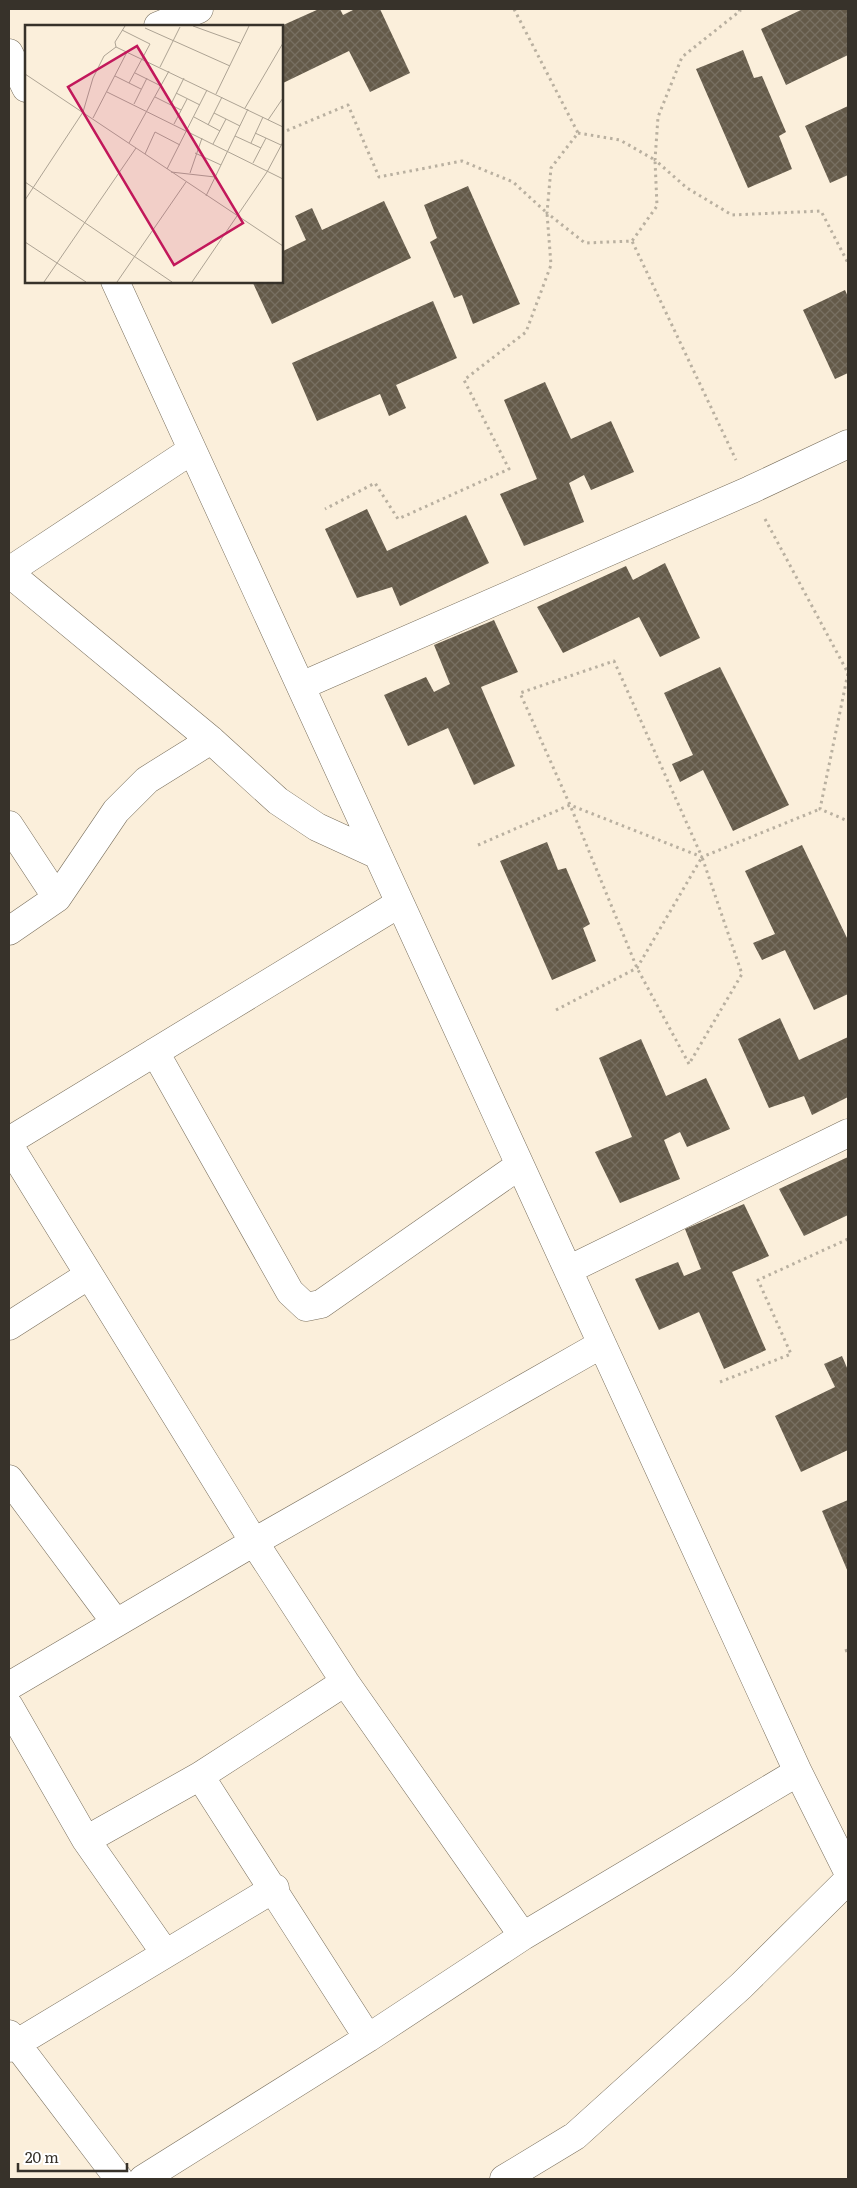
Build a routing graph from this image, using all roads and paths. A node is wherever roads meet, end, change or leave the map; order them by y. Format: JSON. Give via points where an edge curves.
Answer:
{"nodes":[{"id":1,"x":199,"y":9,"type":"edge"},
{"id":2,"x":514,"y":9,"type":"edge"},
{"id":3,"x":739,"y":9,"type":"edge"},
{"id":4,"x":160,"y":25,"type":"edge"},
{"id":5,"x":9,"y":53,"type":"edge"},
{"id":6,"x":21,"y":86,"type":"edge"},
{"id":7,"x":282,"y":133,"type":"edge"},
{"id":8,"x":578,"y":133,"type":"junction"},
{"id":9,"x":655,"y":160,"type":"junction"},
{"id":10,"x":547,"y":213,"type":"junction"},
{"id":11,"x":632,"y":241,"type":"junction"},
{"id":12,"x":848,"y":263,"type":"edge"},
{"id":13,"x":115,"y":282,"type":"edge"},
{"id":14,"x":848,"y":444,"type":"edge"},
{"id":15,"x":192,"y":450,"type":"junction"},
{"id":16,"x":750,"y":490,"type":"junction"},
{"id":17,"x":325,"y":509,"type":"dead end"},
{"id":18,"x":9,"y":572,"type":"edge"},
{"id":19,"x":848,"y":673,"type":"edge"},
{"id":20,"x":301,"y":686,"type":"junction"},
{"id":21,"x":211,"y":740,"type":"junction"},
{"id":22,"x":570,"y":805,"type":"junction"},
{"id":23,"x":820,"y":809,"type":"junction"},
{"id":24,"x":848,"y":821,"type":"edge"},
{"id":25,"x":9,"y":824,"type":"edge"},
{"id":26,"x":478,"y":845,"type":"dead end"},
{"id":27,"x":378,"y":855,"type":"junction"},
{"id":28,"x":702,"y":857,"type":"junction"},
{"id":29,"x":57,"y":898,"type":"junction"},
{"id":30,"x":400,"y":903,"type":"junction"},
{"id":31,"x":9,"y":931,"type":"edge"},
{"id":32,"x":637,"y":968,"type":"junction"},
{"id":33,"x":556,"y":1010,"type":"dead end"},
{"id":34,"x":155,"y":1052,"type":"junction"},
{"id":35,"x":848,"y":1133,"type":"edge"},
{"id":36,"x":9,"y":1141,"type":"edge"},
{"id":37,"x":9,"y":1145,"type":"edge"},
{"id":38,"x":520,"y":1165,"type":"junction"},
{"id":39,"x":848,"y":1238,"type":"edge"},
{"id":40,"x":568,"y":1270,"type":"junction"},
{"id":41,"x":89,"y":1275,"type":"junction"},
{"id":42,"x":9,"y":1326,"type":"edge"},
{"id":43,"x":602,"y":1344,"type":"junction"},
{"id":44,"x":720,"y":1382,"type":"dead end"},
{"id":45,"x":9,"y":1479,"type":"edge"},
{"id":46,"x":254,"y":1542,"type":"junction"},
{"id":47,"x":116,"y":1623,"type":"junction"},
{"id":48,"x":345,"y":1682,"type":"junction"},
{"id":49,"x":9,"y":1686,"type":"edge"},
{"id":50,"x":9,"y":1706,"type":"edge"},
{"id":51,"x":798,"y":1772,"type":"junction"},
{"id":52,"x":200,"y":1776,"type":"junction"},
{"id":53,"x":86,"y":1840,"type":"junction"},
{"id":54,"x":848,"y":1872,"type":"edge"},
{"id":55,"x":848,"y":1880,"type":"edge"},
{"id":56,"x":274,"y":1888,"type":"junction"},
{"id":57,"x":523,"y":1936,"type":"junction"},
{"id":58,"x":165,"y":1953,"type":"junction"},
{"id":59,"x":368,"y":2038,"type":"junction"},
{"id":60,"x":11,"y":2042,"type":"edge"},
{"id":61,"x":119,"y":2179,"type":"edge"},
{"id":62,"x":143,"y":2179,"type":"edge"},
{"id":63,"x":504,"y":2179,"type":"edge"}],
"edges":[{"from":1,"to":4,"type":"street"},
{"from":2,"to":8,"type":"path"},
{"from":3,"to":9,"type":"path","via":[[682,58],[658,117]]},
{"from":5,"to":6,"type":"street"},
{"from":7,"to":10,"type":"path","via":[[348,104],[380,177],[462,161],[513,182]]},
{"from":8,"to":9,"type":"path","via":[[620,140]]},
{"from":8,"to":10,"type":"path","via":[[551,168]]},
{"from":9,"to":11,"type":"path","via":[[657,206]]},
{"from":9,"to":12,"type":"path","via":[[687,188],[732,215],[821,211]]},
{"from":10,"to":11,"type":"path","via":[[585,243]]},
{"from":10,"to":17,"type":"path","via":[[551,265],[526,332],[464,380],[509,470],[398,519],[375,483]]},
{"from":11,"to":16,"type":"path"},
{"from":13,"to":15,"type":"street"},
{"from":14,"to":16,"type":"street"},
{"from":15,"to":18,"type":"street"},
{"from":15,"to":20,"type":"street"},
{"from":16,"to":19,"type":"path"},
{"from":16,"to":20,"type":"street"},
{"from":18,"to":21,"type":"street"},
{"from":19,"to":23,"type":"path"},
{"from":20,"to":27,"type":"street"},
{"from":21,"to":27,"type":"street","via":[[278,801],[317,827]]},
{"from":21,"to":29,"type":"street","via":[[147,780],[116,811]]},
{"from":22,"to":26,"type":"path"},
{"from":22,"to":28,"type":"path"},
{"from":22,"to":28,"type":"path","via":[[520,693],[614,661]]},
{"from":22,"to":32,"type":"path"},
{"from":23,"to":24,"type":"path"},
{"from":23,"to":28,"type":"path"},
{"from":25,"to":29,"type":"street"},
{"from":27,"to":30,"type":"street"},
{"from":28,"to":32,"type":"path"},
{"from":28,"to":32,"type":"path","via":[[742,974],[689,1064]]},
{"from":29,"to":31,"type":"street"},
{"from":30,"to":34,"type":"street"},
{"from":30,"to":38,"type":"street"},
{"from":32,"to":33,"type":"path"},
{"from":34,"to":36,"type":"street"},
{"from":34,"to":38,"type":"street","via":[[290,1292],[306,1307],[321,1304]]},
{"from":35,"to":40,"type":"street"},
{"from":37,"to":41,"type":"street"},
{"from":38,"to":40,"type":"street"},
{"from":39,"to":44,"type":"path","via":[[758,1280],[791,1354]]},
{"from":40,"to":43,"type":"street"},
{"from":41,"to":42,"type":"street"},
{"from":41,"to":46,"type":"street"},
{"from":43,"to":46,"type":"street"},
{"from":43,"to":51,"type":"street"},
{"from":45,"to":47,"type":"street"},
{"from":46,"to":47,"type":"street"},
{"from":46,"to":48,"type":"street"},
{"from":47,"to":49,"type":"street"},
{"from":48,"to":52,"type":"street"},
{"from":48,"to":57,"type":"street"},
{"from":50,"to":53,"type":"street"},
{"from":51,"to":54,"type":"street"},
{"from":51,"to":57,"type":"street"},
{"from":52,"to":53,"type":"street"},
{"from":52,"to":56,"type":"street"},
{"from":53,"to":58,"type":"street"},
{"from":55,"to":63,"type":"street","via":[[741,1986],[575,2136]]},
{"from":56,"to":58,"type":"street"},
{"from":56,"to":59,"type":"street"},
{"from":57,"to":59,"type":"street"},
{"from":58,"to":60,"type":"street"},
{"from":59,"to":62,"type":"street"},
{"from":60,"to":61,"type":"street"}]}
